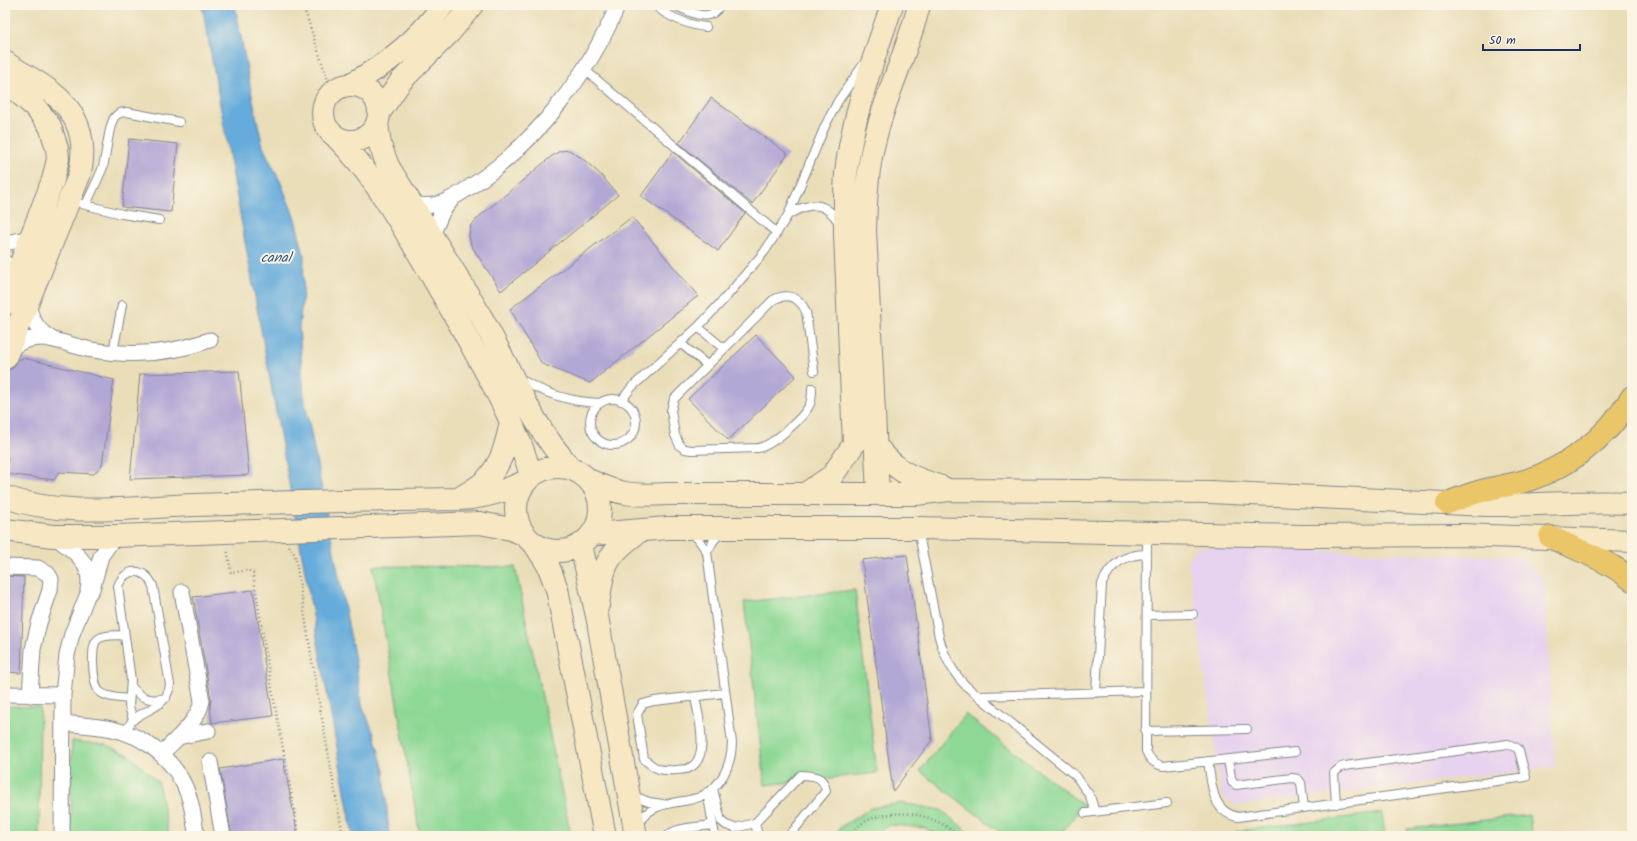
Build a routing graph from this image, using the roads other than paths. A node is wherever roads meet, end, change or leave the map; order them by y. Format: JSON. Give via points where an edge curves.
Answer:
{"nodes":[{"id":1,"x":443,"y":5,"type":"edge"},
{"id":2,"x":472,"y":5,"type":"edge"},
{"id":3,"x":618,"y":5,"type":"edge"},
{"id":4,"x":655,"y":5,"type":"edge"},
{"id":5,"x":674,"y":5,"type":"edge"},
{"id":6,"x":720,"y":5,"type":"edge"},
{"id":7,"x":892,"y":5,"type":"edge"},
{"id":8,"x":919,"y":5,"type":"edge"},
{"id":9,"x":706,"y":26,"type":"dead end"},
{"id":10,"x":880,"y":42,"type":"junction"},
{"id":11,"x":5,"y":62,"type":"edge"},
{"id":12,"x":584,"y":69,"type":"junction"},
{"id":13,"x":5,"y":82,"type":"edge"},
{"id":14,"x":340,"y":88,"type":"junction"},
{"id":15,"x":378,"y":118,"type":"junction"},
{"id":16,"x":179,"y":122,"type":"dead end"},
{"id":17,"x":337,"y":138,"type":"junction"},
{"id":18,"x":453,"y":198,"type":"junction"},
{"id":19,"x":78,"y":202,"type":"junction"},
{"id":20,"x":412,"y":204,"type":"junction"},
{"id":21,"x":788,"y":215,"type":"junction"},
{"id":22,"x":159,"y":220,"type":"dead end"},
{"id":23,"x":777,"y":233,"type":"junction"},
{"id":24,"x":845,"y":234,"type":"junction"},
{"id":25,"x":432,"y":235,"type":"junction"},
{"id":26,"x":31,"y":238,"type":"junction"},
{"id":27,"x":5,"y":243,"type":"edge"},
{"id":28,"x":10,"y":272,"type":"edge"},
{"id":29,"x":28,"y":302,"type":"junction"},
{"id":30,"x":5,"y":304,"type":"edge"},
{"id":31,"x":122,"y":305,"type":"dead end"},
{"id":32,"x":698,"y":327,"type":"junction"},
{"id":33,"x":52,"y":340,"type":"junction"},
{"id":34,"x":210,"y":340,"type":"dead end"},
{"id":35,"x":680,"y":343,"type":"junction"},
{"id":36,"x":723,"y":348,"type":"junction"},
{"id":37,"x":113,"y":352,"type":"junction"},
{"id":38,"x":6,"y":354,"type":"edge"},
{"id":39,"x":707,"y":365,"type":"junction"},
{"id":40,"x":814,"y":372,"type":"dead end"},
{"id":41,"x":511,"y":374,"type":"junction"},
{"id":42,"x":812,"y":388,"type":"dead end"},
{"id":43,"x":1632,"y":397,"type":"edge"},
{"id":44,"x":621,"y":401,"type":"junction"},
{"id":45,"x":600,"y":404,"type":"junction"},
{"id":46,"x":511,"y":420,"type":"junction"},
{"id":47,"x":876,"y":446,"type":"junction"},
{"id":48,"x":572,"y":469,"type":"junction"},
{"id":49,"x":529,"y":478,"type":"junction"},
{"id":50,"x":591,"y":481,"type":"junction"},
{"id":51,"x":948,"y":490,"type":"junction"},
{"id":52,"x":805,"y":494,"type":"junction"},
{"id":53,"x":878,"y":494,"type":"junction"},
{"id":54,"x":5,"y":497,"type":"edge"},
{"id":55,"x":459,"y":499,"type":"junction"},
{"id":56,"x":1632,"y":502,"type":"edge"},
{"id":57,"x":1447,"y":503,"type":"junction"},
{"id":58,"x":918,"y":528,"type":"junction"},
{"id":59,"x":686,"y":529,"type":"junction"},
{"id":60,"x":726,"y":529,"type":"junction"},
{"id":61,"x":5,"y":530,"type":"edge"},
{"id":62,"x":641,"y":530,"type":"junction"},
{"id":63,"x":53,"y":536,"type":"junction"},
{"id":64,"x":115,"y":536,"type":"junction"},
{"id":65,"x":1550,"y":538,"type":"junction"},
{"id":66,"x":529,"y":539,"type":"junction"},
{"id":67,"x":587,"y":539,"type":"junction"},
{"id":68,"x":1632,"y":541,"type":"edge"},
{"id":69,"x":1147,"y":543,"type":"junction"},
{"id":70,"x":707,"y":552,"type":"junction"},
{"id":71,"x":5,"y":566,"type":"edge"},
{"id":72,"x":1632,"y":580,"type":"edge"},
{"id":73,"x":182,"y":592,"type":"dead end"},
{"id":74,"x":87,"y":596,"type":"junction"},
{"id":75,"x":1193,"y":614,"type":"dead end"},
{"id":76,"x":597,"y":616,"type":"junction"},
{"id":77,"x":1147,"y":616,"type":"junction"},
{"id":78,"x":124,"y":635,"type":"junction"},
{"id":79,"x":131,"y":686,"type":"junction"},
{"id":80,"x":1146,"y":691,"type":"junction"},
{"id":81,"x":725,"y":693,"type":"junction"},
{"id":82,"x":1096,"y":693,"type":"junction"},
{"id":83,"x":5,"y":694,"type":"edge"},
{"id":84,"x":30,"y":695,"type":"junction"},
{"id":85,"x":63,"y":695,"type":"junction"},
{"id":86,"x":695,"y":696,"type":"junction"},
{"id":87,"x":979,"y":696,"type":"junction"},
{"id":88,"x":166,"y":698,"type":"junction"},
{"id":89,"x":129,"y":699,"type":"junction"},
{"id":90,"x":133,"y":720,"type":"junction"},
{"id":91,"x":63,"y":723,"type":"junction"},
{"id":92,"x":1247,"y":729,"type":"dead end"},
{"id":93,"x":208,"y":731,"type":"dead end"},
{"id":94,"x":1146,"y":731,"type":"junction"},
{"id":95,"x":125,"y":733,"type":"junction"},
{"id":96,"x":178,"y":737,"type":"junction"},
{"id":97,"x":1295,"y":752,"type":"dead end"},
{"id":98,"x":161,"y":754,"type":"junction"},
{"id":99,"x":1228,"y":760,"type":"junction"},
{"id":100,"x":1208,"y":761,"type":"junction"},
{"id":101,"x":210,"y":762,"type":"dead end"},
{"id":102,"x":710,"y":790,"type":"junction"},
{"id":103,"x":629,"y":794,"type":"junction"},
{"id":104,"x":1167,"y":803,"type":"dead end"},
{"id":105,"x":663,"y":804,"type":"junction"},
{"id":106,"x":1336,"y":804,"type":"junction"},
{"id":107,"x":1304,"y":808,"type":"junction"},
{"id":108,"x":1095,"y":812,"type":"junction"},
{"id":109,"x":1085,"y":813,"type":"dead end"},
{"id":110,"x":755,"y":823,"type":"junction"},
{"id":111,"x":712,"y":825,"type":"junction"},
{"id":112,"x":635,"y":833,"type":"edge"},
{"id":113,"x":62,"y":836,"type":"edge"},
{"id":114,"x":197,"y":836,"type":"edge"},
{"id":115,"x":223,"y":836,"type":"edge"},
{"id":116,"x":605,"y":836,"type":"edge"},
{"id":117,"x":668,"y":836,"type":"edge"},
{"id":118,"x":715,"y":836,"type":"edge"},
{"id":119,"x":758,"y":836,"type":"edge"},
{"id":120,"x":789,"y":836,"type":"edge"}],
"edges":[{"from":1,"to":14,"type":"main road","via":[[395,56]]},
{"from":2,"to":15,"type":"main road","via":[[450,32],[401,81]]},
{"from":3,"to":12,"type":"street","via":[[610,25]]},
{"from":4,"to":9,"type":"lane","via":[[688,23]]},
{"from":5,"to":6,"type":"lane","via":[[704,16],[714,13]]},
{"from":7,"to":10,"type":"main road"},
{"from":8,"to":47,"type":"main road","via":[[875,138],[869,168],[865,230]]},
{"from":10,"to":21,"type":"lane","via":[[850,82],[824,126]]},
{"from":10,"to":24,"type":"main road","via":[[853,132],[846,179]]},
{"from":11,"to":19,"type":"main road","via":[[56,95],[74,116],[82,138]]},
{"from":12,"to":18,"type":"street","via":[[544,122],[517,150]]},
{"from":12,"to":23,"type":"lane"},
{"from":13,"to":26,"type":"main road","via":[[44,117],[50,126],[57,148],[56,170]]},
{"from":14,"to":15,"type":"main road","via":[[364,88],[370,92],[378,106]]},
{"from":14,"to":17,"type":"main road","via":[[326,98],[322,116],[329,132]]},
{"from":15,"to":17,"type":"main road","via":[[372,131],[365,138],[346,141]]},
{"from":15,"to":20,"type":"main road","via":[[380,145],[384,156]]},
{"from":16,"to":19,"type":"lane","via":[[127,112],[117,114],[112,122],[102,168]]},
{"from":17,"to":46,"type":"main road","via":[[361,163],[407,235],[468,339]]},
{"from":18,"to":20,"type":"street","via":[[437,205]]},
{"from":18,"to":25,"type":"street","via":[[442,212]]},
{"from":19,"to":22,"type":"lane","via":[[122,214]]},
{"from":19,"to":29,"type":"main road"},
{"from":20,"to":25,"type":"main road"},
{"from":21,"to":23,"type":"lane"},
{"from":21,"to":24,"type":"lane","via":[[809,205],[821,206],[831,212]]},
{"from":23,"to":32,"type":"lane","via":[[751,268]]},
{"from":24,"to":52,"type":"main road","via":[[854,444],[832,476]]},
{"from":25,"to":41,"type":"main road","via":[[485,324]]},
{"from":26,"to":27,"type":"street"},
{"from":26,"to":28,"type":"main road"},
{"from":28,"to":30,"type":"main road"},
{"from":29,"to":33,"type":"street","via":[[31,318]]},
{"from":29,"to":38,"type":"main road"},
{"from":31,"to":37,"type":"lane"},
{"from":32,"to":35,"type":"lane"},
{"from":32,"to":36,"type":"lane"},
{"from":33,"to":37,"type":"street"},
{"from":33,"to":38,"type":"street","via":[[29,339],[14,345]]},
{"from":34,"to":37,"type":"street","via":[[187,348],[163,352]]},
{"from":35,"to":39,"type":"lane"},
{"from":35,"to":44,"type":"lane","via":[[632,387]]},
{"from":36,"to":39,"type":"lane"},
{"from":36,"to":40,"type":"lane","via":[[773,300],[790,296],[800,302],[806,312]]},
{"from":39,"to":42,"type":"lane","via":[[679,393],[672,404],[672,420],[677,441],[680,446],[691,450],[767,446],[806,412]]},
{"from":41,"to":45,"type":"lane","via":[[529,385],[560,397]]},
{"from":41,"to":48,"type":"main road","via":[[547,439]]},
{"from":43,"to":57,"type":"main road","via":[[1607,431],[1571,460],[1536,477],[1482,490]]},
{"from":44,"to":45,"type":"lane"},
{"from":44,"to":45,"type":"lane","via":[[632,410],[636,423],[631,436],[620,444],[612,445],[599,440],[591,429],[592,414]]},
{"from":46,"to":49,"type":"main road","via":[[523,447]]},
{"from":46,"to":55,"type":"main road","via":[[498,463],[486,480]]},
{"from":47,"to":51,"type":"main road","via":[[890,463],[907,475]]},
{"from":47,"to":53,"type":"main road"},
{"from":48,"to":49,"type":"main road","via":[[562,466],[551,467],[540,470]]},
{"from":48,"to":50,"type":"main road"},
{"from":49,"to":55,"type":"main road","via":[[510,489],[476,498]]},
{"from":49,"to":66,"type":"main road","via":[[520,491],[516,508],[519,525]]},
{"from":50,"to":52,"type":"main road","via":[[614,491],[640,496]]},
{"from":50,"to":67,"type":"main road","via":[[597,491],[601,513],[598,524]]},
{"from":51,"to":53,"type":"main road","via":[[916,494]]},
{"from":51,"to":57,"type":"main road","via":[[1210,492]]},
{"from":52,"to":53,"type":"main road"},
{"from":54,"to":55,"type":"main road","via":[[30,504],[88,510]]},
{"from":56,"to":57,"type":"main road","via":[[1526,505]]},
{"from":58,"to":60,"type":"main road"},
{"from":58,"to":69,"type":"main road"},
{"from":58,"to":87,"type":"lane","via":[[942,648],[958,678]]},
{"from":59,"to":60,"type":"main road"},
{"from":59,"to":62,"type":"main road"},
{"from":59,"to":70,"type":"lane","via":[[698,539]]},
{"from":60,"to":70,"type":"lane","via":[[714,540]]},
{"from":61,"to":63,"type":"main road"},
{"from":62,"to":67,"type":"main road"},
{"from":62,"to":76,"type":"main road","via":[[617,548],[609,558],[604,569]]},
{"from":63,"to":64,"type":"main road"},
{"from":63,"to":74,"type":"street","via":[[81,556],[89,576]]},
{"from":64,"to":66,"type":"main road","via":[[480,523],[510,529]]},
{"from":64,"to":74,"type":"street","via":[[101,556]]},
{"from":65,"to":68,"type":"main road"},
{"from":65,"to":69,"type":"main road","via":[[1460,535],[1305,536]]},
{"from":65,"to":72,"type":"main road","via":[[1603,561]]},
{"from":66,"to":67,"type":"main road","via":[[552,551],[572,549]]},
{"from":66,"to":116,"type":"main road","via":[[548,565],[557,589]]},
{"from":67,"to":76,"type":"main road"},
{"from":69,"to":77,"type":"lane"},
{"from":69,"to":82,"type":"lane","via":[[1110,569],[1102,584]]},
{"from":70,"to":81,"type":"lane"},
{"from":71,"to":84,"type":"street","via":[[38,568],[51,579],[33,649]]},
{"from":73,"to":96,"type":"street","via":[[202,701],[198,714]]},
{"from":74,"to":85,"type":"street","via":[[67,654]]},
{"from":75,"to":77,"type":"lane"},
{"from":76,"to":103,"type":"main road"},
{"from":77,"to":80,"type":"lane"},
{"from":78,"to":79,"type":"lane"},
{"from":78,"to":88,"type":"lane","via":[[118,586],[125,574],[146,574],[153,586],[170,685]]},
{"from":78,"to":89,"type":"lane","via":[[103,637],[95,641],[94,681],[99,691],[104,694]]},
{"from":79,"to":88,"type":"lane","via":[[142,697],[154,700]]},
{"from":79,"to":89,"type":"lane"},
{"from":80,"to":82,"type":"lane"},
{"from":80,"to":94,"type":"lane"},
{"from":81,"to":86,"type":"lane"},
{"from":81,"to":102,"type":"lane","via":[[732,744],[731,756],[722,779]]},
{"from":82,"to":87,"type":"lane"},
{"from":83,"to":84,"type":"street"},
{"from":84,"to":85,"type":"street"},
{"from":85,"to":91,"type":"street"},
{"from":86,"to":86,"type":"lane","via":[[643,704],[637,714],[644,759],[652,767],[664,771],[690,768],[696,762],[702,752]]},
{"from":87,"to":108,"type":"lane","via":[[1076,776],[1090,796]]},
{"from":88,"to":90,"type":"lane"},
{"from":89,"to":90,"type":"lane"},
{"from":90,"to":95,"type":"lane"},
{"from":91,"to":95,"type":"street"},
{"from":91,"to":113,"type":"street"},
{"from":92,"to":94,"type":"lane"},
{"from":93,"to":96,"type":"street"},
{"from":94,"to":100,"type":"lane","via":[[1146,751],[1149,759],[1158,765]]},
{"from":95,"to":98,"type":"street","via":[[150,745]]},
{"from":96,"to":98,"type":"street"},
{"from":97,"to":99,"type":"lane"},
{"from":98,"to":114,"type":"street","via":[[184,783]]},
{"from":99,"to":100,"type":"lane"},
{"from":99,"to":107,"type":"lane","via":[[1232,782],[1236,785],[1298,779],[1301,783]]},
{"from":100,"to":107,"type":"lane","via":[[1214,798],[1222,810],[1230,815],[1243,817]]},
{"from":101,"to":115,"type":"street"},
{"from":102,"to":105,"type":"lane","via":[[690,800]]},
{"from":102,"to":110,"type":"lane","via":[[721,821],[726,826],[735,828]]},
{"from":102,"to":111,"type":"lane"},
{"from":103,"to":105,"type":"lane","via":[[642,800]]},
{"from":103,"to":112,"type":"main road"},
{"from":104,"to":108,"type":"lane"},
{"from":105,"to":112,"type":"lane","via":[[649,811],[638,823]]},
{"from":106,"to":106,"type":"lane","via":[[1334,773],[1345,766],[1508,744],[1519,751],[1526,777]]},
{"from":106,"to":107,"type":"lane"},
{"from":108,"to":109,"type":"lane"},
{"from":110,"to":119,"type":"lane"},
{"from":110,"to":120,"type":"lane","via":[[801,776],[816,776],[825,783],[826,791]]},
{"from":111,"to":117,"type":"lane","via":[[677,830],[670,832]]},
{"from":111,"to":118,"type":"lane"}]}
